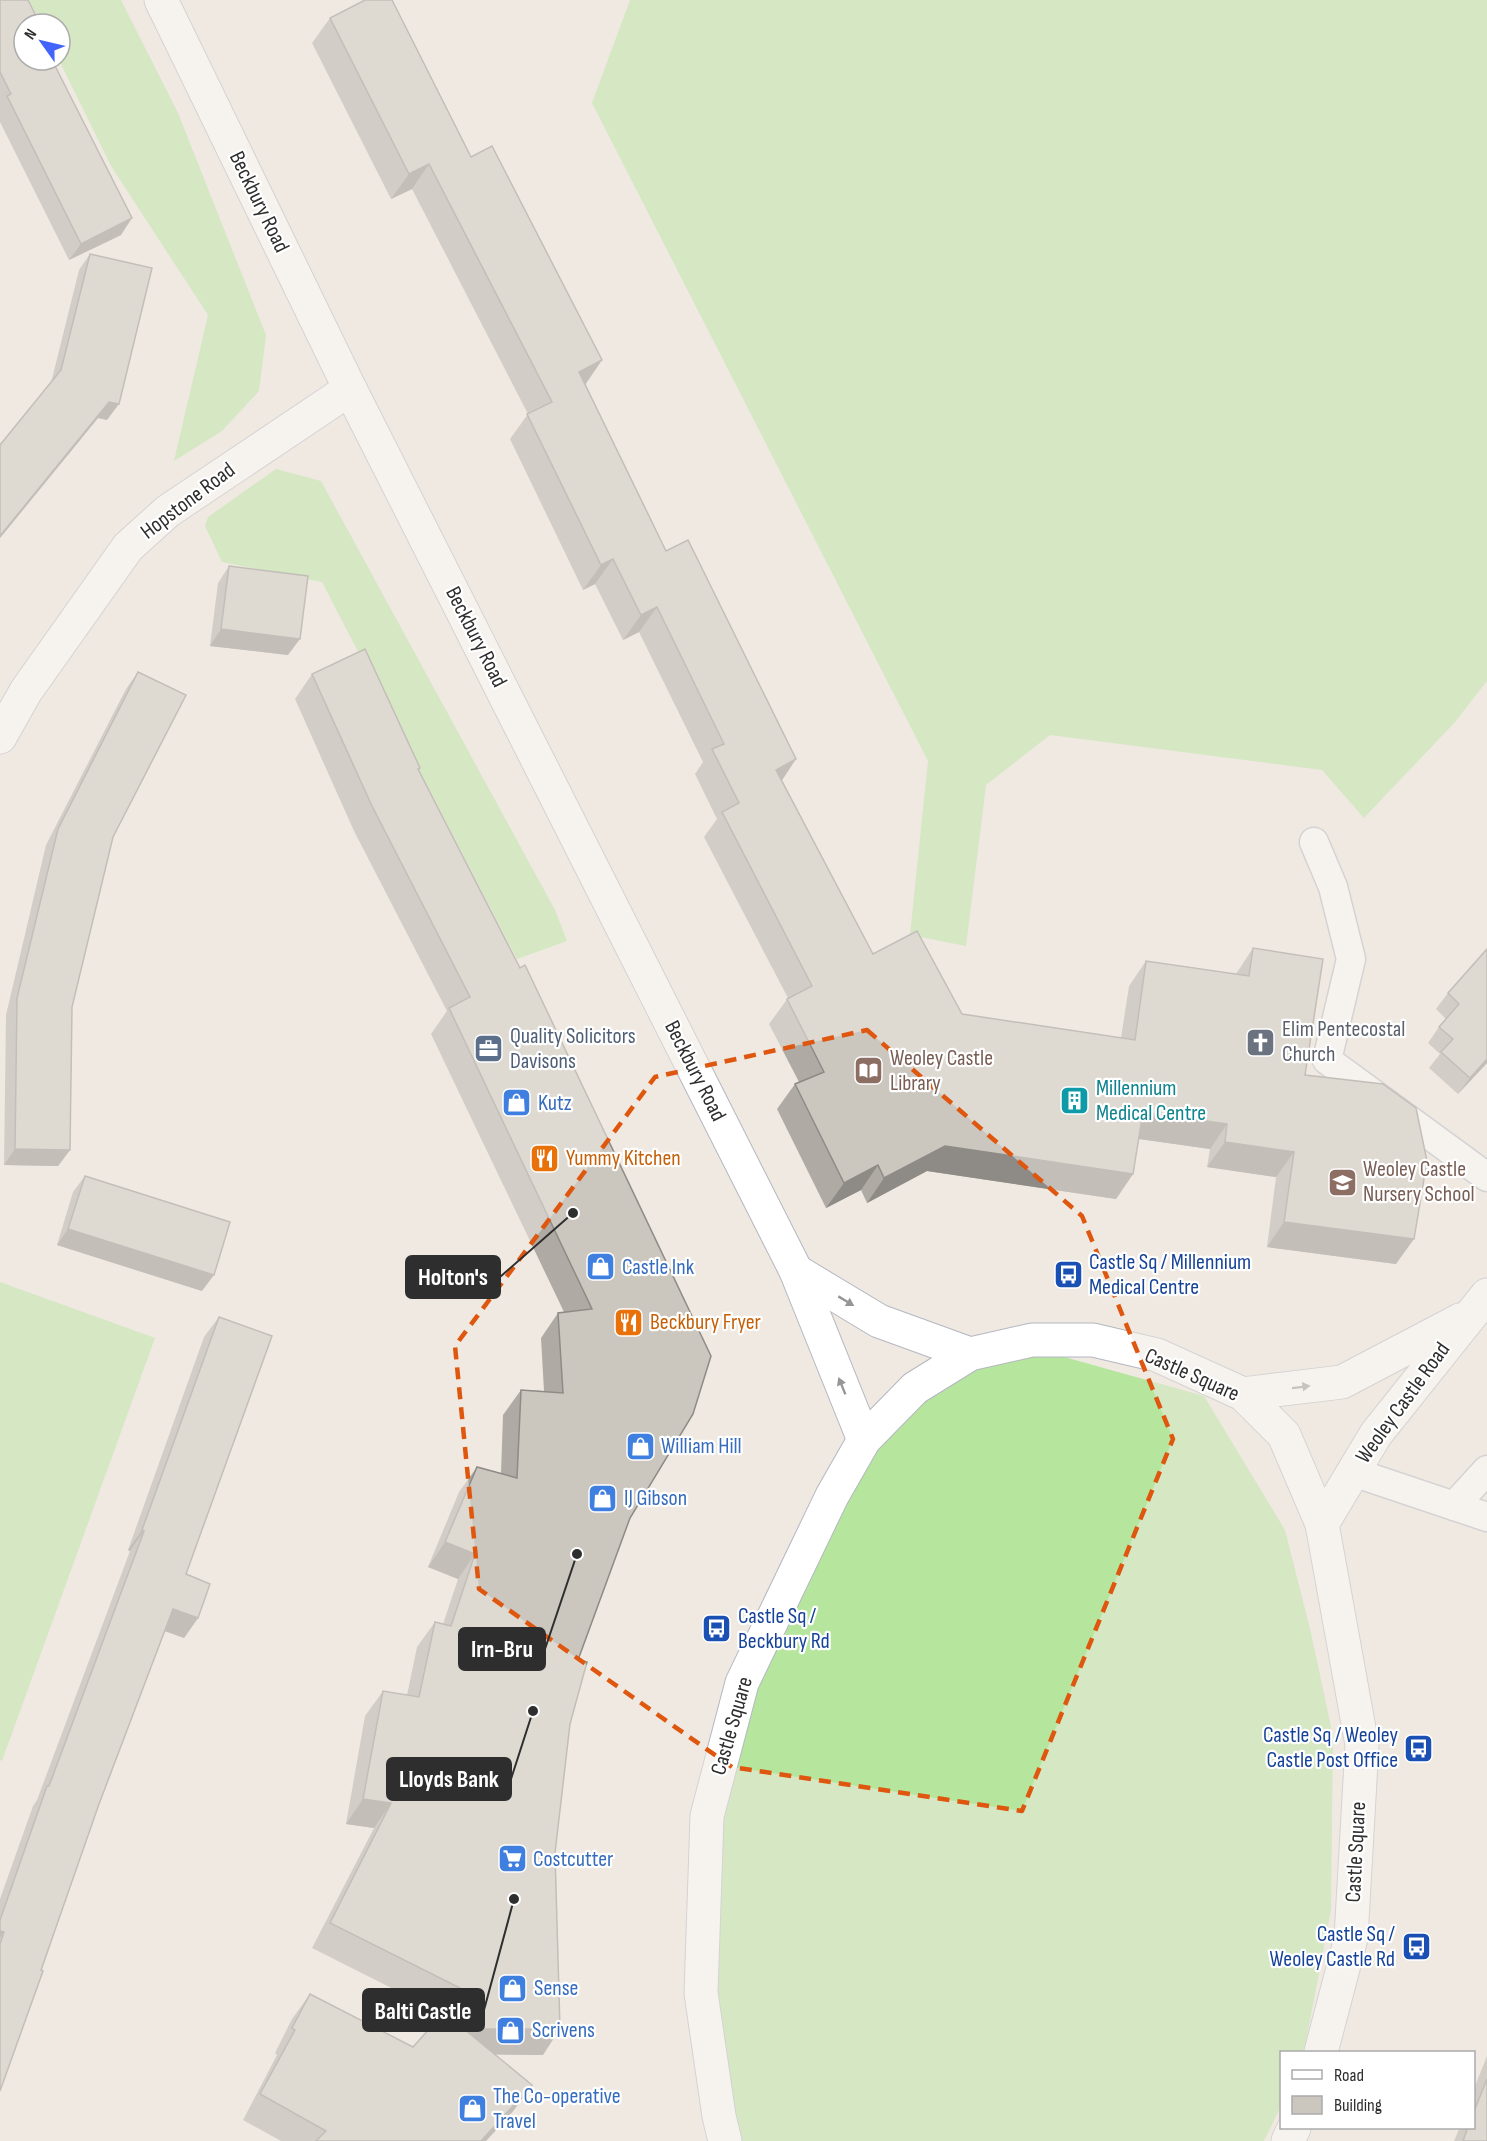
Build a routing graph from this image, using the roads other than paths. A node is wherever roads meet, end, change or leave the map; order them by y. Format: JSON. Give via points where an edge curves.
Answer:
{"nodes":[{"id":1,"x":161,"y":0,"type":"edge"},
{"id":2,"x":350,"y":389,"type":"junction"},
{"id":3,"x":0,"y":737,"type":"edge"},
{"id":4,"x":1314,"y":842,"type":"dead end"},
{"id":5,"x":1487,"y":1177,"type":"edge"},
{"id":6,"x":796,"y":1271,"type":"junction"},
{"id":7,"x":1478,"y":1305,"type":"edge"},
{"id":8,"x":970,"y":1354,"type":"junction"},
{"id":9,"x":1243,"y":1394,"type":"junction"},
{"id":10,"x":864,"y":1440,"type":"junction"},
{"id":11,"x":1487,"y":1470,"type":"edge"},
{"id":12,"x":1353,"y":1472,"type":"junction"},
{"id":13,"x":1454,"y":1506,"type":"junction"},
{"id":14,"x":1487,"y":1517,"type":"edge"},
{"id":15,"x":1322,"y":1524,"type":"junction"},
{"id":16,"x":1321,"y":2051,"type":"edge"},
{"id":17,"x":714,"y":2133,"type":"edge"}],
"edges":[{"from":1,"to":2,"type":"street","name":"Beckbury Road"},
{"from":2,"to":3,"type":"street","name":"Hopstone Road","via":[[168,511],[128,547],[26,691]]},
{"from":2,"to":6,"type":"street","name":"Beckbury Road"},
{"from":4,"to":5,"type":"lane","via":[[1333,887],[1351,959],[1327,1060]]},
{"from":6,"to":8,"type":"street","one_way":true,"via":[[879,1321]]},
{"from":10,"to":6,"type":"street","name":"Beckbury Road","one_way":true},
{"from":9,"to":7,"type":"street","name":"Weoley Castle Road","one_way":true,"via":[[1342,1382]]},
{"from":7,"to":12,"type":"street","name":"Weoley Castle Road","via":[[1376,1434]]},
{"from":8,"to":9,"type":"street","name":"Castle Square","via":[[1032,1340],[1094,1340],[1157,1355]]},
{"from":8,"to":10,"type":"street","name":"Castle Square","via":[[915,1388]]},
{"from":9,"to":15,"type":"street","name":"Castle Square","via":[[1284,1435]]},
{"from":10,"to":17,"type":"street","name":"Castle Square","via":[[827,1506],[742,1683],[707,1816],[701,1993]]},
{"from":11,"to":13,"type":"lane"},
{"from":12,"to":13,"type":"lane"},
{"from":12,"to":15,"type":"street","name":"Weoley Castle Road"},
{"from":13,"to":14,"type":"lane"},
{"from":15,"to":16,"type":"street","name":"Castle Square","via":[[1362,1746],[1351,1938]]}]}
